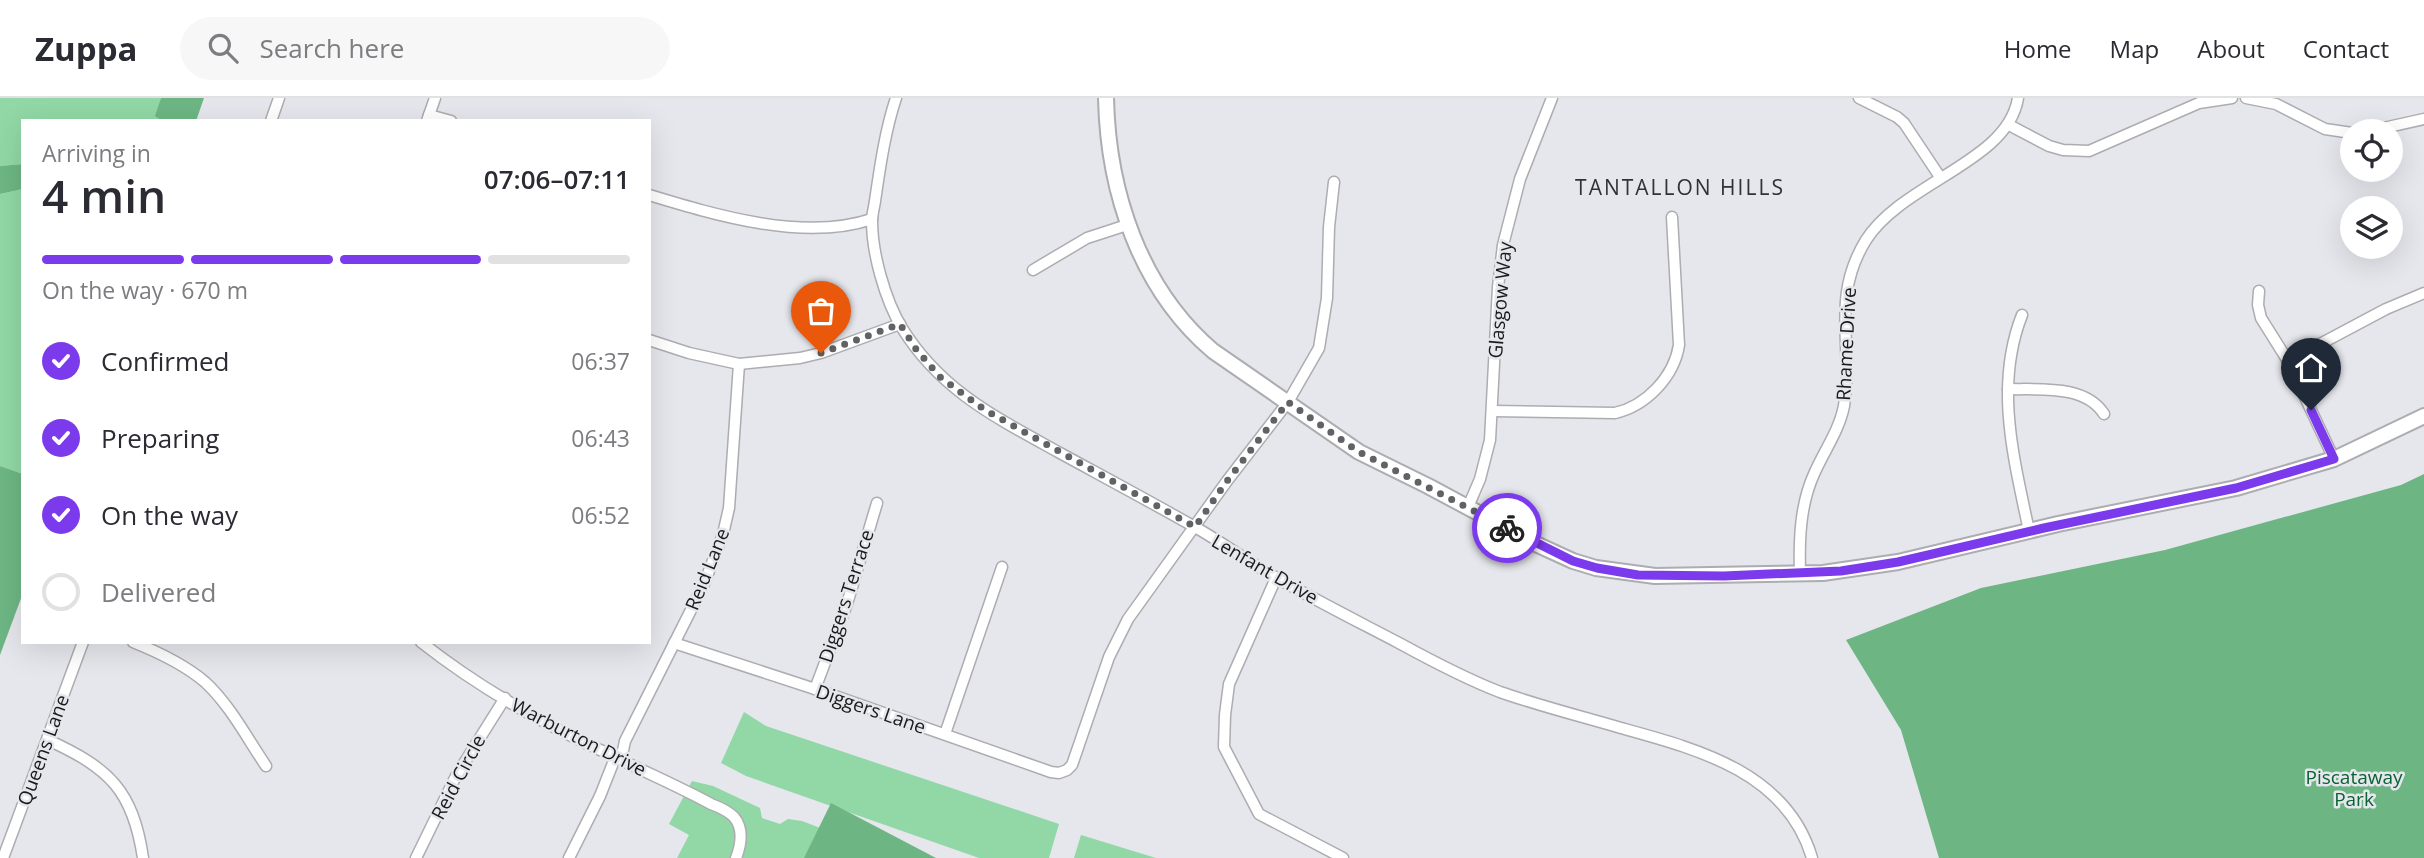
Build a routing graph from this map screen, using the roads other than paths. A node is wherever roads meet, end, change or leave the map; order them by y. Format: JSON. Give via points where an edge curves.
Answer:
{"nodes":[{"id":1,"x":279,"y":98,"type":"edge"},
{"id":2,"x":435,"y":98,"type":"edge"},
{"id":3,"x":896,"y":98,"type":"edge"},
{"id":4,"x":1106,"y":98,"type":"edge"},
{"id":5,"x":1552,"y":98,"type":"edge"},
{"id":6,"x":1859,"y":98,"type":"edge"},
{"id":7,"x":2018,"y":98,"type":"edge"},
{"id":8,"x":2232,"y":98,"type":"edge"},
{"id":9,"x":2246,"y":98,"type":"edge"},
{"id":10,"x":428,"y":118,"type":"edge"},
{"id":11,"x":272,"y":119,"type":"edge"},
{"id":12,"x":2424,"y":120,"type":"edge"},
{"id":13,"x":2403,"y":124,"type":"edge"},
{"id":14,"x":2009,"y":125,"type":"junction"},
{"id":15,"x":2340,"y":131,"type":"edge"},
{"id":16,"x":1940,"y":177,"type":"junction"},
{"id":17,"x":1334,"y":182,"type":"dead end"},
{"id":18,"x":651,"y":196,"type":"edge"},
{"id":19,"x":1672,"y":217,"type":"dead end"},
{"id":20,"x":872,"y":219,"type":"junction"},
{"id":21,"x":1128,"y":225,"type":"junction"},
{"id":22,"x":1032,"y":270,"type":"dead end"},
{"id":23,"x":2259,"y":291,"type":"dead end"},
{"id":24,"x":2424,"y":293,"type":"edge"},
{"id":25,"x":2022,"y":314,"type":"dead end"},
{"id":26,"x":900,"y":324,"type":"junction"},
{"id":27,"x":651,"y":341,"type":"edge"},
{"id":28,"x":2288,"y":361,"type":"junction"},
{"id":29,"x":739,"y":364,"type":"junction"},
{"id":30,"x":2008,"y":389,"type":"junction"},
{"id":31,"x":1288,"y":402,"type":"junction"},
{"id":32,"x":1492,"y":411,"type":"junction"},
{"id":33,"x":2104,"y":414,"type":"dead end"},
{"id":34,"x":2424,"y":416,"type":"edge"},
{"id":35,"x":2334,"y":459,"type":"junction"},
{"id":36,"x":877,"y":503,"type":"dead end"},
{"id":37,"x":1468,"y":507,"type":"junction"},
{"id":38,"x":1195,"y":527,"type":"junction"},
{"id":39,"x":2029,"y":531,"type":"junction"},
{"id":40,"x":1002,"y":567,"type":"dead end"},
{"id":41,"x":1800,"y":573,"type":"junction"},
{"id":42,"x":1276,"y":578,"type":"junction"},
{"id":43,"x":674,"y":643,"type":"junction"},
{"id":44,"x":82,"y":644,"type":"edge"},
{"id":45,"x":137,"y":644,"type":"edge"},
{"id":46,"x":424,"y":644,"type":"edge"},
{"id":47,"x":815,"y":689,"type":"junction"},
{"id":48,"x":505,"y":698,"type":"junction"},
{"id":49,"x":945,"y":734,"type":"junction"},
{"id":50,"x":48,"y":740,"type":"junction"},
{"id":51,"x":618,"y":759,"type":"junction"},
{"id":52,"x":266,"y":766,"type":"dead end"},
{"id":53,"x":3,"y":858,"type":"edge"},
{"id":54,"x":143,"y":858,"type":"edge"},
{"id":55,"x":416,"y":858,"type":"edge"},
{"id":56,"x":569,"y":858,"type":"edge"},
{"id":57,"x":736,"y":858,"type":"edge"},
{"id":58,"x":1343,"y":858,"type":"edge"},
{"id":59,"x":1812,"y":858,"type":"edge"}],
"edges":[{"from":1,"to":11,"type":"street"},
{"from":2,"to":10,"type":"street"},
{"from":3,"to":20,"type":"street","name":"Lenfant Drive"},
{"from":4,"to":21,"type":"main road","via":[[1116,186]]},
{"from":5,"to":32,"type":"street","name":"Glasgow Way","via":[[1520,179],[1503,245]]},
{"from":6,"to":16,"type":"street","via":[[1904,122]]},
{"from":7,"to":14,"type":"street","name":"Rhame Drive"},
{"from":8,"to":14,"type":"street","via":[[2199,103],[2089,151],[2049,146]]},
{"from":9,"to":15,"type":"street","via":[[2262,99],[2325,129]]},
{"from":12,"to":13,"type":"street"},
{"from":14,"to":16,"type":"street","name":"Rhame Drive","via":[[1983,150]]},
{"from":16,"to":41,"type":"street","name":"Rhame Drive","via":[[1883,218],[1853,267],[1845,298],[1844,406],[1805,501]]},
{"from":17,"to":31,"type":"street","via":[[1328,298],[1319,348]]},
{"from":18,"to":20,"type":"street","via":[[739,220],[777,225],[851,226]]},
{"from":19,"to":32,"type":"street","via":[[1679,345],[1662,382],[1640,402],[1615,413]]},
{"from":20,"to":26,"type":"street","name":"Lenfant Drive","via":[[879,268]]},
{"from":21,"to":22,"type":"street","via":[[1080,242]]},
{"from":21,"to":31,"type":"main road","via":[[1165,300],[1194,334]]},
{"from":23,"to":28,"type":"street","via":[[2261,318]]},
{"from":24,"to":28,"type":"street"},
{"from":25,"to":30,"type":"street","via":[[2010,358]]},
{"from":26,"to":29,"type":"street","via":[[821,353]]},
{"from":26,"to":38,"type":"street","name":"Lenfant Drive","via":[[940,377],[985,410]]},
{"from":27,"to":29,"type":"street"},
{"from":28,"to":35,"type":"street"},
{"from":29,"to":43,"type":"street","name":"Reid Lane","via":[[727,521],[710,570]]},
{"from":30,"to":33,"type":"street","via":[[2073,393],[2095,402]]},
{"from":30,"to":39,"type":"street","via":[[2009,433]]},
{"from":31,"to":37,"type":"main road","via":[[1359,452]]},
{"from":31,"to":38,"type":"street"},
{"from":32,"to":37,"type":"street","name":"Glasgow Way","via":[[1490,440]]},
{"from":34,"to":35,"type":"main road"},
{"from":35,"to":39,"type":"main road","via":[[2236,488]]},
{"from":36,"to":47,"type":"street","name":"Diggers Terrace"},
{"from":37,"to":41,"type":"main road","via":[[1555,554],[1597,568],[1654,576]]},
{"from":38,"to":42,"type":"street","name":"Lenfant Drive"},
{"from":38,"to":49,"type":"street","name":"Diggers Lane","via":[[1119,636],[1078,753],[1067,771],[1051,772]]},
{"from":39,"to":41,"type":"main road","via":[[1898,562]]},
{"from":40,"to":49,"type":"street"},
{"from":42,"to":58,"type":"street","via":[[1229,684],[1224,747],[1259,814]]},
{"from":42,"to":59,"type":"street","name":"Lenfant Drive","via":[[1499,691],[1722,760],[1755,780],[1780,803],[1805,835]]},
{"from":43,"to":47,"type":"street","name":"Diggers Lane"},
{"from":43,"to":51,"type":"street","name":"Reid Lane"},
{"from":44,"to":50,"type":"street","name":"Queens Lane"},
{"from":45,"to":52,"type":"street","via":[[205,682]]},
{"from":46,"to":48,"type":"street","name":"Warburton Drive"},
{"from":47,"to":49,"type":"street","name":"Diggers Lane"},
{"from":48,"to":51,"type":"street","name":"Warburton Drive"},
{"from":48,"to":55,"type":"street","name":"Reid Circle","via":[[456,776]]},
{"from":50,"to":53,"type":"street","name":"Queens Lane"},
{"from":50,"to":54,"type":"street","via":[[95,764],[111,779],[137,822]]},
{"from":51,"to":56,"type":"street"},
{"from":51,"to":57,"type":"street","name":"Warburton Drive","via":[[734,817],[741,839]]}]}
